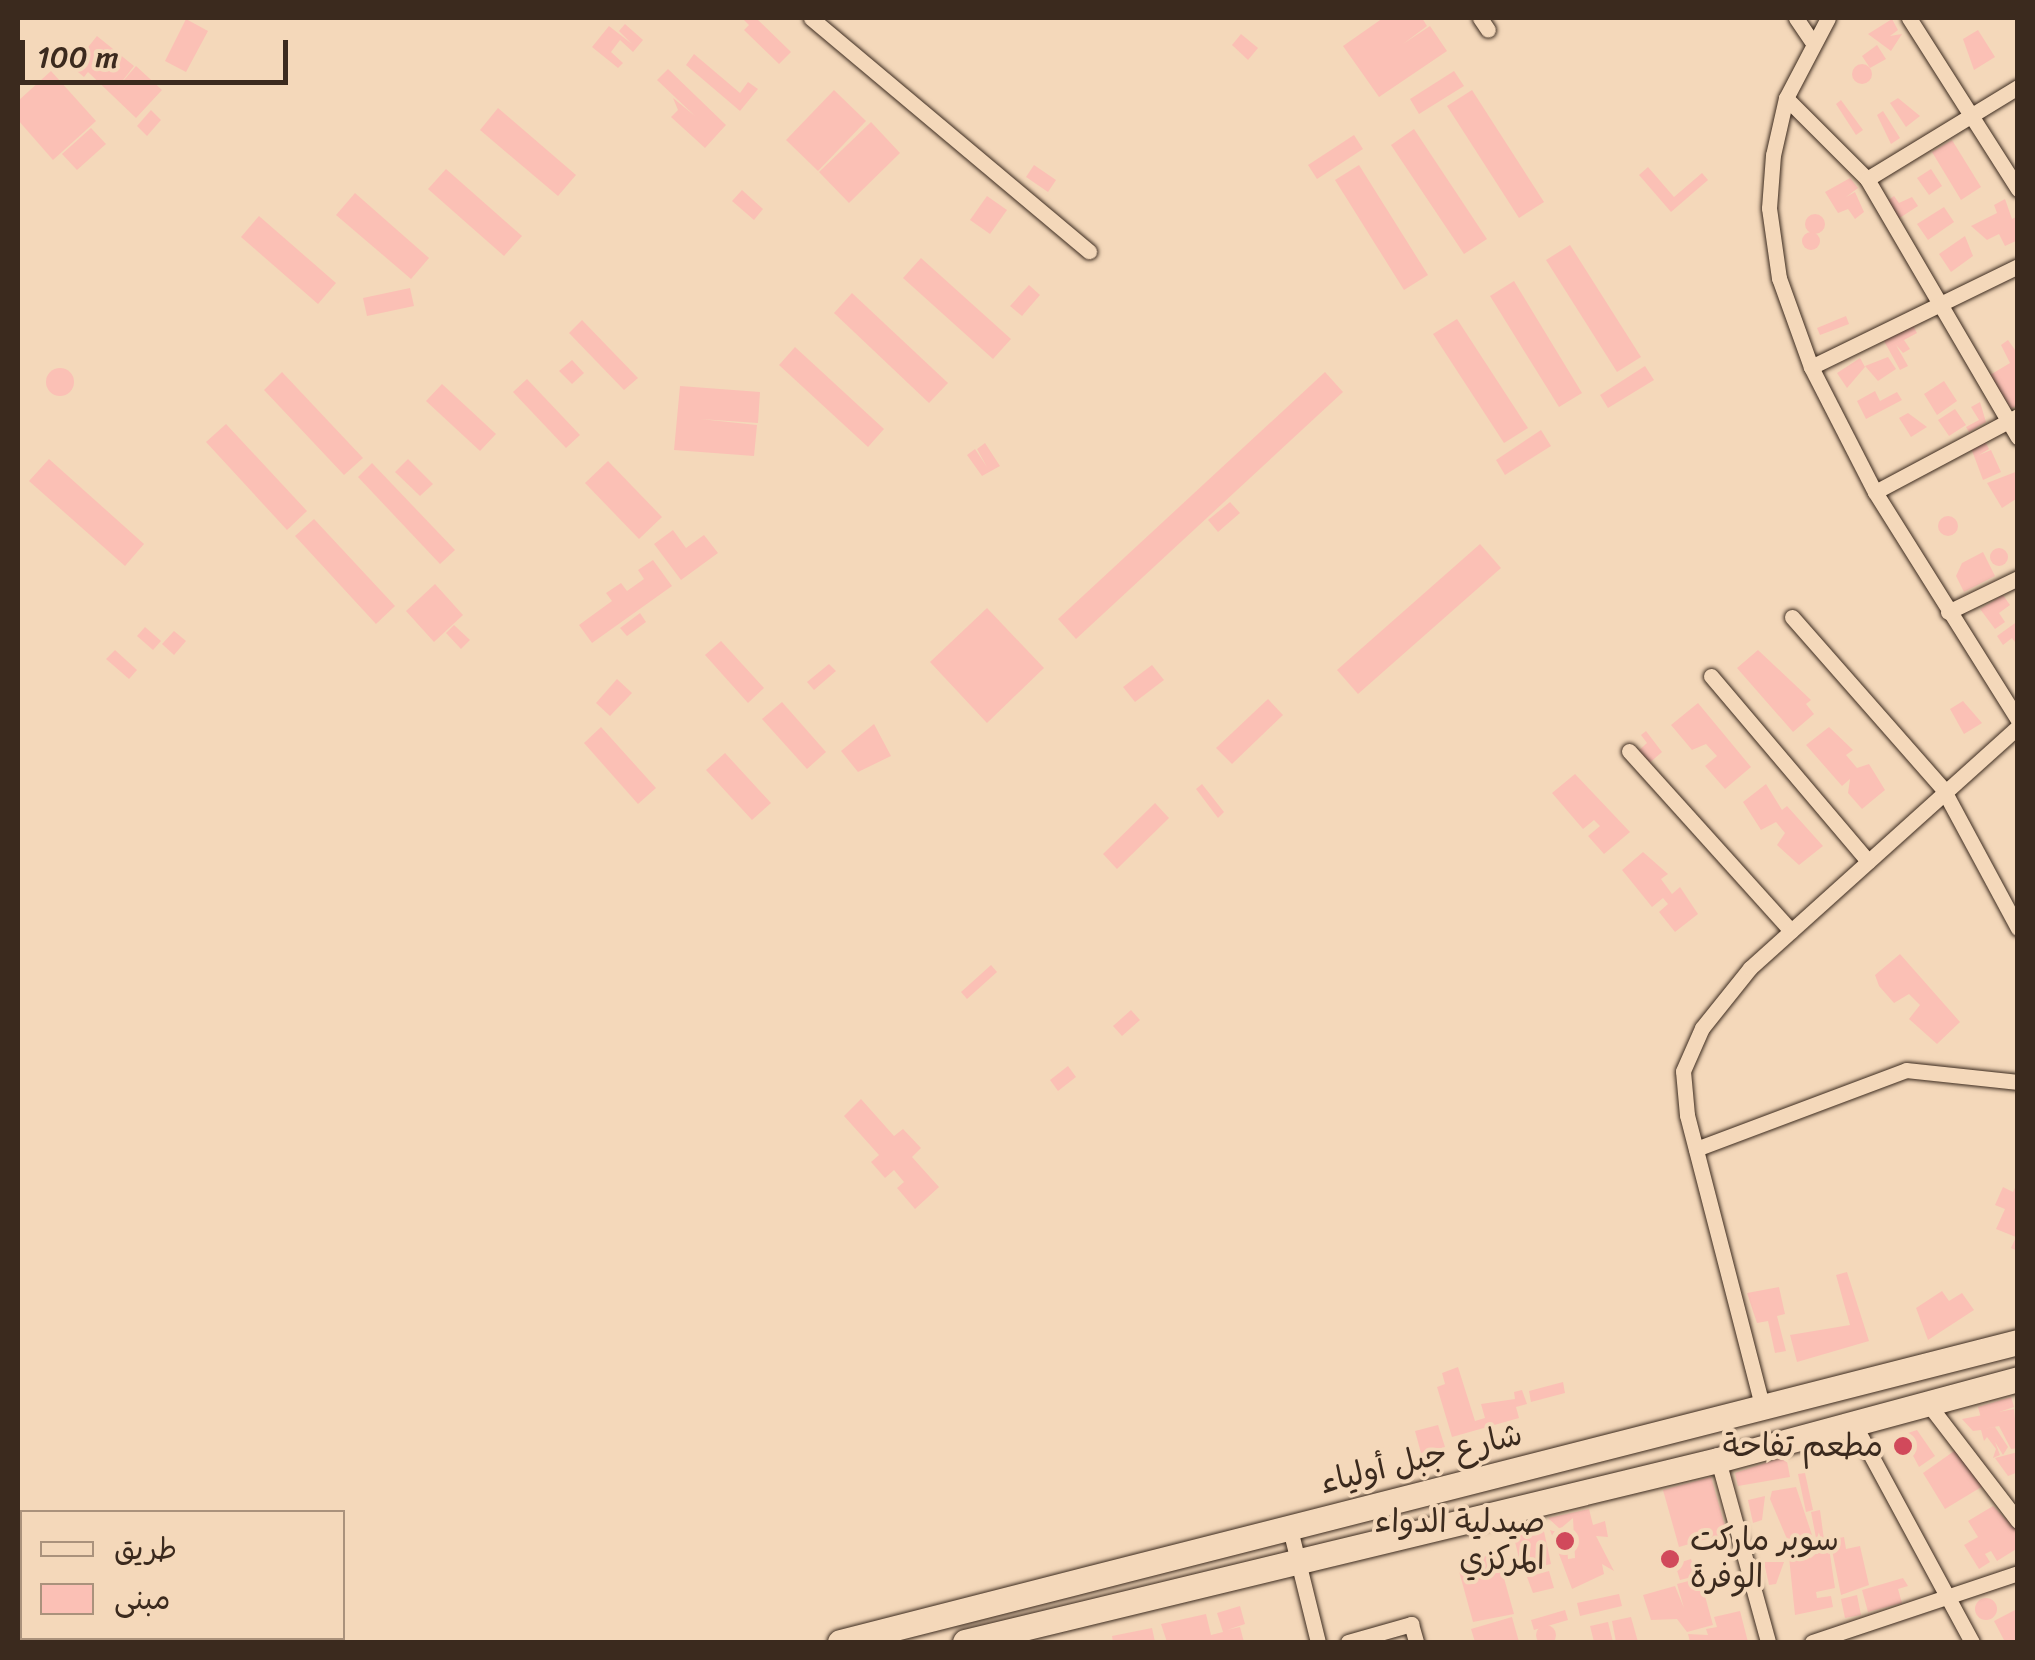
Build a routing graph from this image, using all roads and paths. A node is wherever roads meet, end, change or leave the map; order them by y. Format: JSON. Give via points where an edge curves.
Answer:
{"nodes":[{"id":1,"x":811,"y":18,"type":"edge"},
{"id":2,"x":1796,"y":18,"type":"edge"},
{"id":3,"x":1828,"y":18,"type":"edge"},
{"id":4,"x":1909,"y":18,"type":"edge"},
{"id":5,"x":1811,"y":40,"type":"junction"},
{"id":6,"x":2018,"y":87,"type":"edge"},
{"id":7,"x":1786,"y":98,"type":"junction"},
{"id":8,"x":1972,"y":116,"type":"junction"},
{"id":9,"x":1867,"y":179,"type":"junction"},
{"id":10,"x":2018,"y":189,"type":"edge"},
{"id":11,"x":1089,"y":251,"type":"dead end"},
{"id":12,"x":2018,"y":266,"type":"edge"},
{"id":13,"x":1942,"y":303,"type":"junction"},
{"id":14,"x":1811,"y":368,"type":"junction"},
{"id":15,"x":2013,"y":419,"type":"edge"},
{"id":16,"x":2018,"y":437,"type":"edge"},
{"id":17,"x":1876,"y":492,"type":"junction"},
{"id":18,"x":2018,"y":578,"type":"edge"},
{"id":19,"x":1948,"y":612,"type":"junction"},
{"id":20,"x":1792,"y":617,"type":"dead end"},
{"id":21,"x":1711,"y":676,"type":"dead end"},
{"id":22,"x":2018,"y":723,"type":"edge"},
{"id":23,"x":1629,"y":751,"type":"dead end"},
{"id":24,"x":1943,"y":789,"type":"junction"},
{"id":25,"x":1868,"y":861,"type":"junction"},
{"id":26,"x":2018,"y":928,"type":"edge"},
{"id":27,"x":1791,"y":931,"type":"junction"},
{"id":28,"x":2018,"y":1082,"type":"edge"},
{"id":29,"x":1696,"y":1149,"type":"junction"},
{"id":30,"x":2018,"y":1342,"type":"edge"},
{"id":31,"x":2018,"y":1379,"type":"edge"},
{"id":32,"x":1929,"y":1405,"type":"junction"},
{"id":33,"x":1763,"y":1409,"type":"junction"},
{"id":34,"x":1854,"y":1424,"type":"junction"},
{"id":35,"x":1718,"y":1460,"type":"junction"},
{"id":36,"x":2018,"y":1521,"type":"edge"},
{"id":37,"x":1288,"y":1525,"type":"junction"},
{"id":38,"x":1295,"y":1564,"type":"junction"},
{"id":39,"x":2018,"y":1573,"type":"edge"},
{"id":40,"x":1947,"y":1602,"type":"junction"},
{"id":41,"x":840,"y":1642,"type":"edge"},
{"id":42,"x":964,"y":1642,"type":"edge"},
{"id":43,"x":1318,"y":1642,"type":"edge"},
{"id":44,"x":1348,"y":1642,"type":"edge"},
{"id":45,"x":1416,"y":1642,"type":"edge"},
{"id":46,"x":1768,"y":1642,"type":"edge"},
{"id":47,"x":1812,"y":1642,"type":"edge"},
{"id":48,"x":1972,"y":1642,"type":"edge"}],
"edges":[{"from":1,"to":11,"type":"street"},
{"from":2,"to":5,"type":"street"},
{"from":3,"to":5,"type":"street"},
{"from":4,"to":8,"type":"street"},
{"from":5,"to":7,"type":"street"},
{"from":6,"to":8,"type":"street"},
{"from":7,"to":9,"type":"street"},
{"from":7,"to":14,"type":"street","via":[[1770,208],[1779,278]]},
{"from":8,"to":9,"type":"street"},
{"from":8,"to":10,"type":"street"},
{"from":9,"to":13,"type":"street"},
{"from":12,"to":13,"type":"street"},
{"from":13,"to":14,"type":"street"},
{"from":13,"to":15,"type":"street"},
{"from":14,"to":17,"type":"street"},
{"from":15,"to":16,"type":"street"},
{"from":15,"to":17,"type":"street"},
{"from":17,"to":19,"type":"street"},
{"from":18,"to":19,"type":"street"},
{"from":19,"to":22,"type":"street"},
{"from":20,"to":24,"type":"street"},
{"from":21,"to":25,"type":"street"},
{"from":22,"to":24,"type":"street"},
{"from":23,"to":27,"type":"street"},
{"from":24,"to":25,"type":"street"},
{"from":24,"to":26,"type":"street"},
{"from":25,"to":27,"type":"street"},
{"from":27,"to":29,"type":"street","via":[[1750,968],[1683,1071]]},
{"from":28,"to":29,"type":"street","via":[[1906,1070]]},
{"from":29,"to":33,"type":"street"},
{"from":30,"to":33,"type":"main road","name":"شارع جبل أولياء"},
{"from":31,"to":32,"type":"main road"},
{"from":32,"to":34,"type":"main road"},
{"from":32,"to":36,"type":"street"},
{"from":33,"to":37,"type":"main road","name":"شارع جبل أولياء"},
{"from":34,"to":35,"type":"main road"},
{"from":34,"to":40,"type":"street"},
{"from":35,"to":38,"type":"main road"},
{"from":35,"to":46,"type":"street"},
{"from":37,"to":38,"type":"street"},
{"from":37,"to":41,"type":"main road","name":"شارع جبل أولياء"},
{"from":38,"to":42,"type":"main road"},
{"from":38,"to":43,"type":"street"},
{"from":39,"to":40,"type":"street"},
{"from":40,"to":47,"type":"street"},
{"from":40,"to":48,"type":"street"},
{"from":44,"to":45,"type":"street","via":[[1411,1624]]}]}
